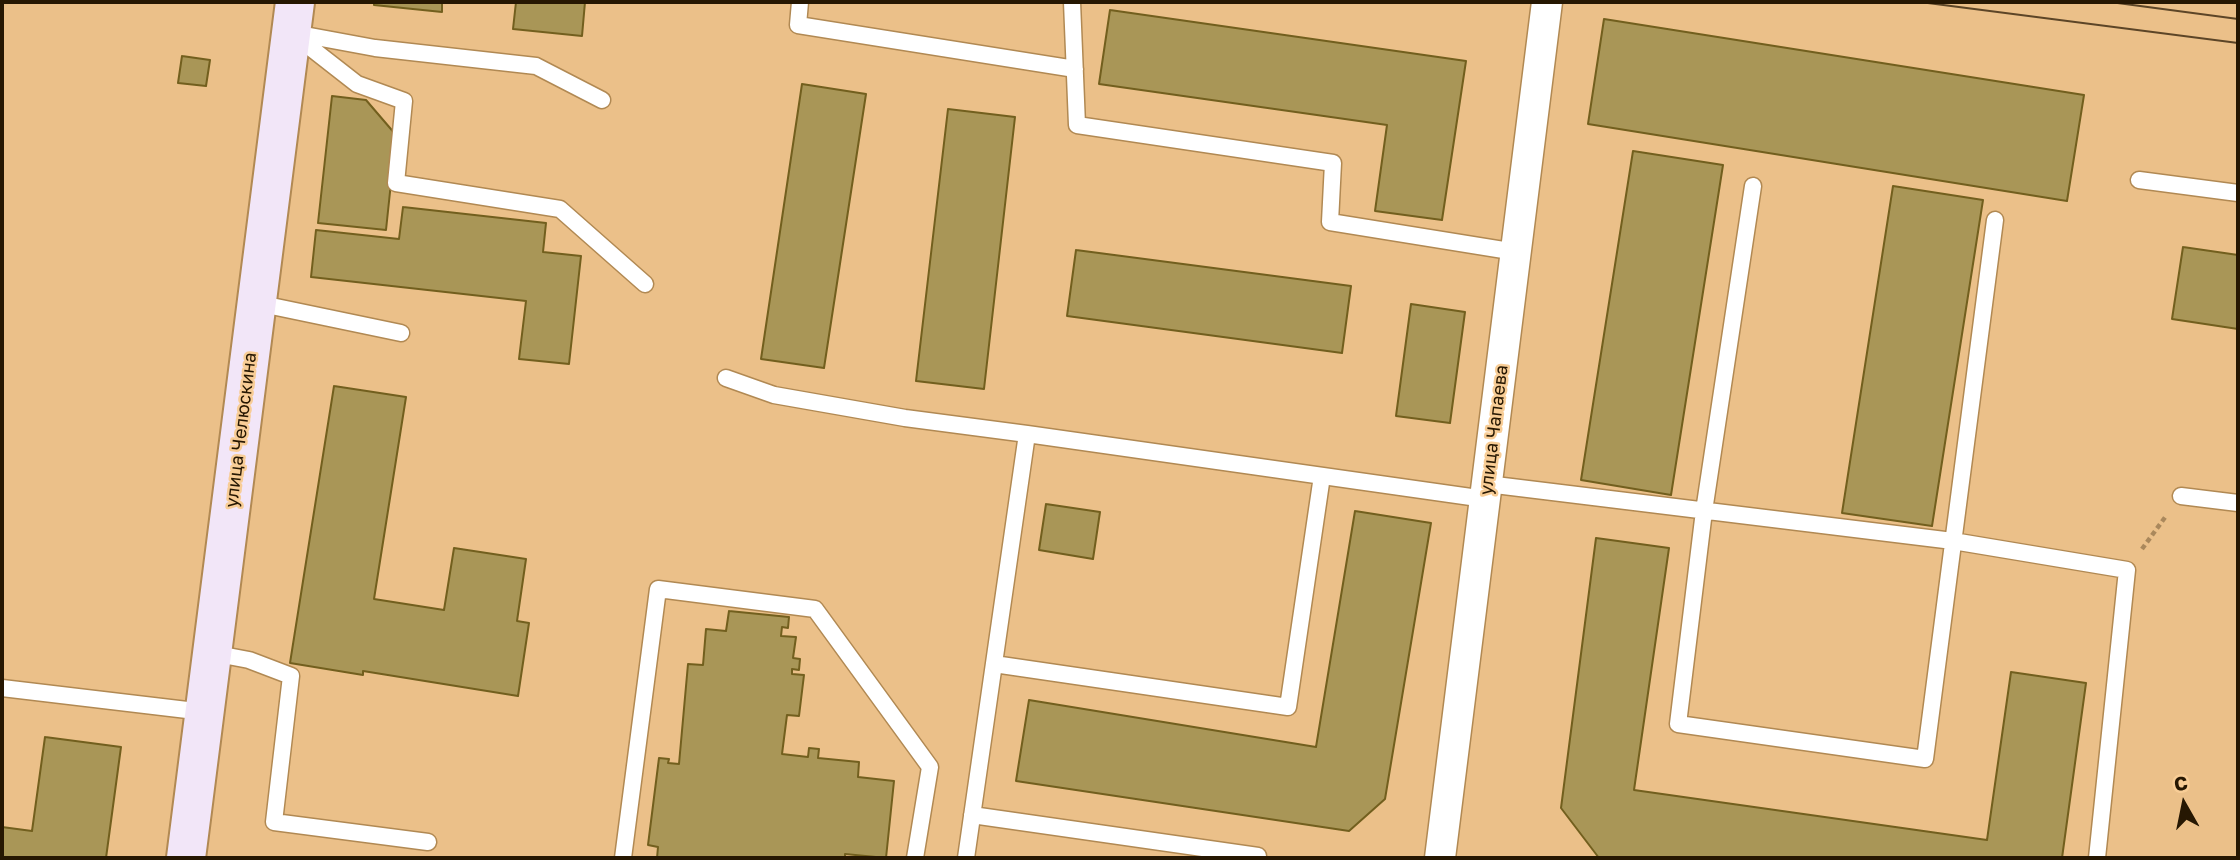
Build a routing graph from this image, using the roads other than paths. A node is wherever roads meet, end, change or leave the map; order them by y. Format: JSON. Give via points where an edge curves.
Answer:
{"nodes":[{"id":1,"x":800,"y":2,"type":"edge"},
{"id":2,"x":1072,"y":2,"type":"edge"},
{"id":3,"x":1547,"y":2,"type":"edge"},
{"id":4,"x":293,"y":17,"type":"edge"},
{"id":5,"x":1075,"y":69,"type":"junction"},
{"id":6,"x":602,"y":100,"type":"dead end"},
{"id":7,"x":2139,"y":180,"type":"dead end"},
{"id":8,"x":1753,"y":186,"type":"dead end"},
{"id":9,"x":2238,"y":193,"type":"edge"},
{"id":10,"x":1994,"y":220,"type":"dead end"},
{"id":11,"x":1516,"y":252,"type":"junction"},
{"id":12,"x":645,"y":284,"type":"dead end"},
{"id":13,"x":257,"y":303,"type":"junction"},
{"id":14,"x":401,"y":332,"type":"dead end"},
{"id":15,"x":726,"y":378,"type":"dead end"},
{"id":16,"x":1027,"y":434,"type":"junction"},
{"id":17,"x":1322,"y":476,"type":"junction"},
{"id":18,"x":1486,"y":492,"type":"junction"},
{"id":19,"x":2181,"y":496,"type":"road end"},
{"id":20,"x":2238,"y":503,"type":"edge"},
{"id":21,"x":1704,"y":511,"type":"junction"},
{"id":22,"x":1953,"y":541,"type":"junction"},
{"id":23,"x":212,"y":653,"type":"junction"},
{"id":24,"x":994,"y":664,"type":"junction"},
{"id":25,"x":2,"y":688,"type":"edge"},
{"id":26,"x":205,"y":712,"type":"junction"},
{"id":27,"x":972,"y":815,"type":"junction"},
{"id":28,"x":428,"y":842,"type":"dead end"},
{"id":29,"x":1258,"y":856,"type":"dead end"},
{"id":30,"x":186,"y":858,"type":"edge"},
{"id":31,"x":623,"y":858,"type":"edge"},
{"id":32,"x":915,"y":858,"type":"edge"},
{"id":33,"x":965,"y":858,"type":"edge"},
{"id":34,"x":1440,"y":858,"type":"edge"},
{"id":35,"x":2097,"y":858,"type":"edge"}],
"edges":[{"from":1,"to":5,"type":"lane","via":[[798,25]]},
{"from":2,"to":5,"type":"lane"},
{"from":3,"to":11,"type":"street","name":"улица Чапаева"},
{"from":4,"to":6,"type":"lane","via":[[374,48],[536,66]]},
{"from":4,"to":12,"type":"lane","via":[[358,84],[404,101],[396,183],[560,209]]},
{"from":4,"to":13,"type":"street","name":"улица Челюскина"},
{"from":5,"to":11,"type":"lane","via":[[1077,125],[1333,163],[1330,222]]},
{"from":7,"to":9,"type":"lane"},
{"from":8,"to":21,"type":"lane"},
{"from":10,"to":22,"type":"lane"},
{"from":11,"to":18,"type":"street","name":"улица Чапаева"},
{"from":13,"to":14,"type":"lane"},
{"from":13,"to":23,"type":"street","name":"улица Челюскина"},
{"from":15,"to":16,"type":"lane","via":[[774,395]]},
{"from":16,"to":17,"type":"lane"},
{"from":16,"to":24,"type":"lane"},
{"from":17,"to":18,"type":"lane"},
{"from":17,"to":24,"type":"lane","via":[[1288,707]]},
{"from":18,"to":21,"type":"lane"},
{"from":18,"to":34,"type":"street","name":"улица Чапаева"},
{"from":19,"to":20,"type":"lane"},
{"from":21,"to":22,"type":"lane"},
{"from":21,"to":22,"type":"lane","via":[[1678,724],[1925,759]]},
{"from":22,"to":35,"type":"lane","via":[[2127,570]]},
{"from":23,"to":26,"type":"street","name":"улица Челюскина"},
{"from":23,"to":28,"type":"lane","via":[[249,660],[291,676],[274,822]]},
{"from":24,"to":27,"type":"lane"},
{"from":25,"to":26,"type":"lane"},
{"from":26,"to":30,"type":"street","name":"улица Челюскина"},
{"from":27,"to":29,"type":"lane"},
{"from":27,"to":33,"type":"lane"},
{"from":31,"to":32,"type":"lane","via":[[658,589],[815,609],[930,767]]}]}
